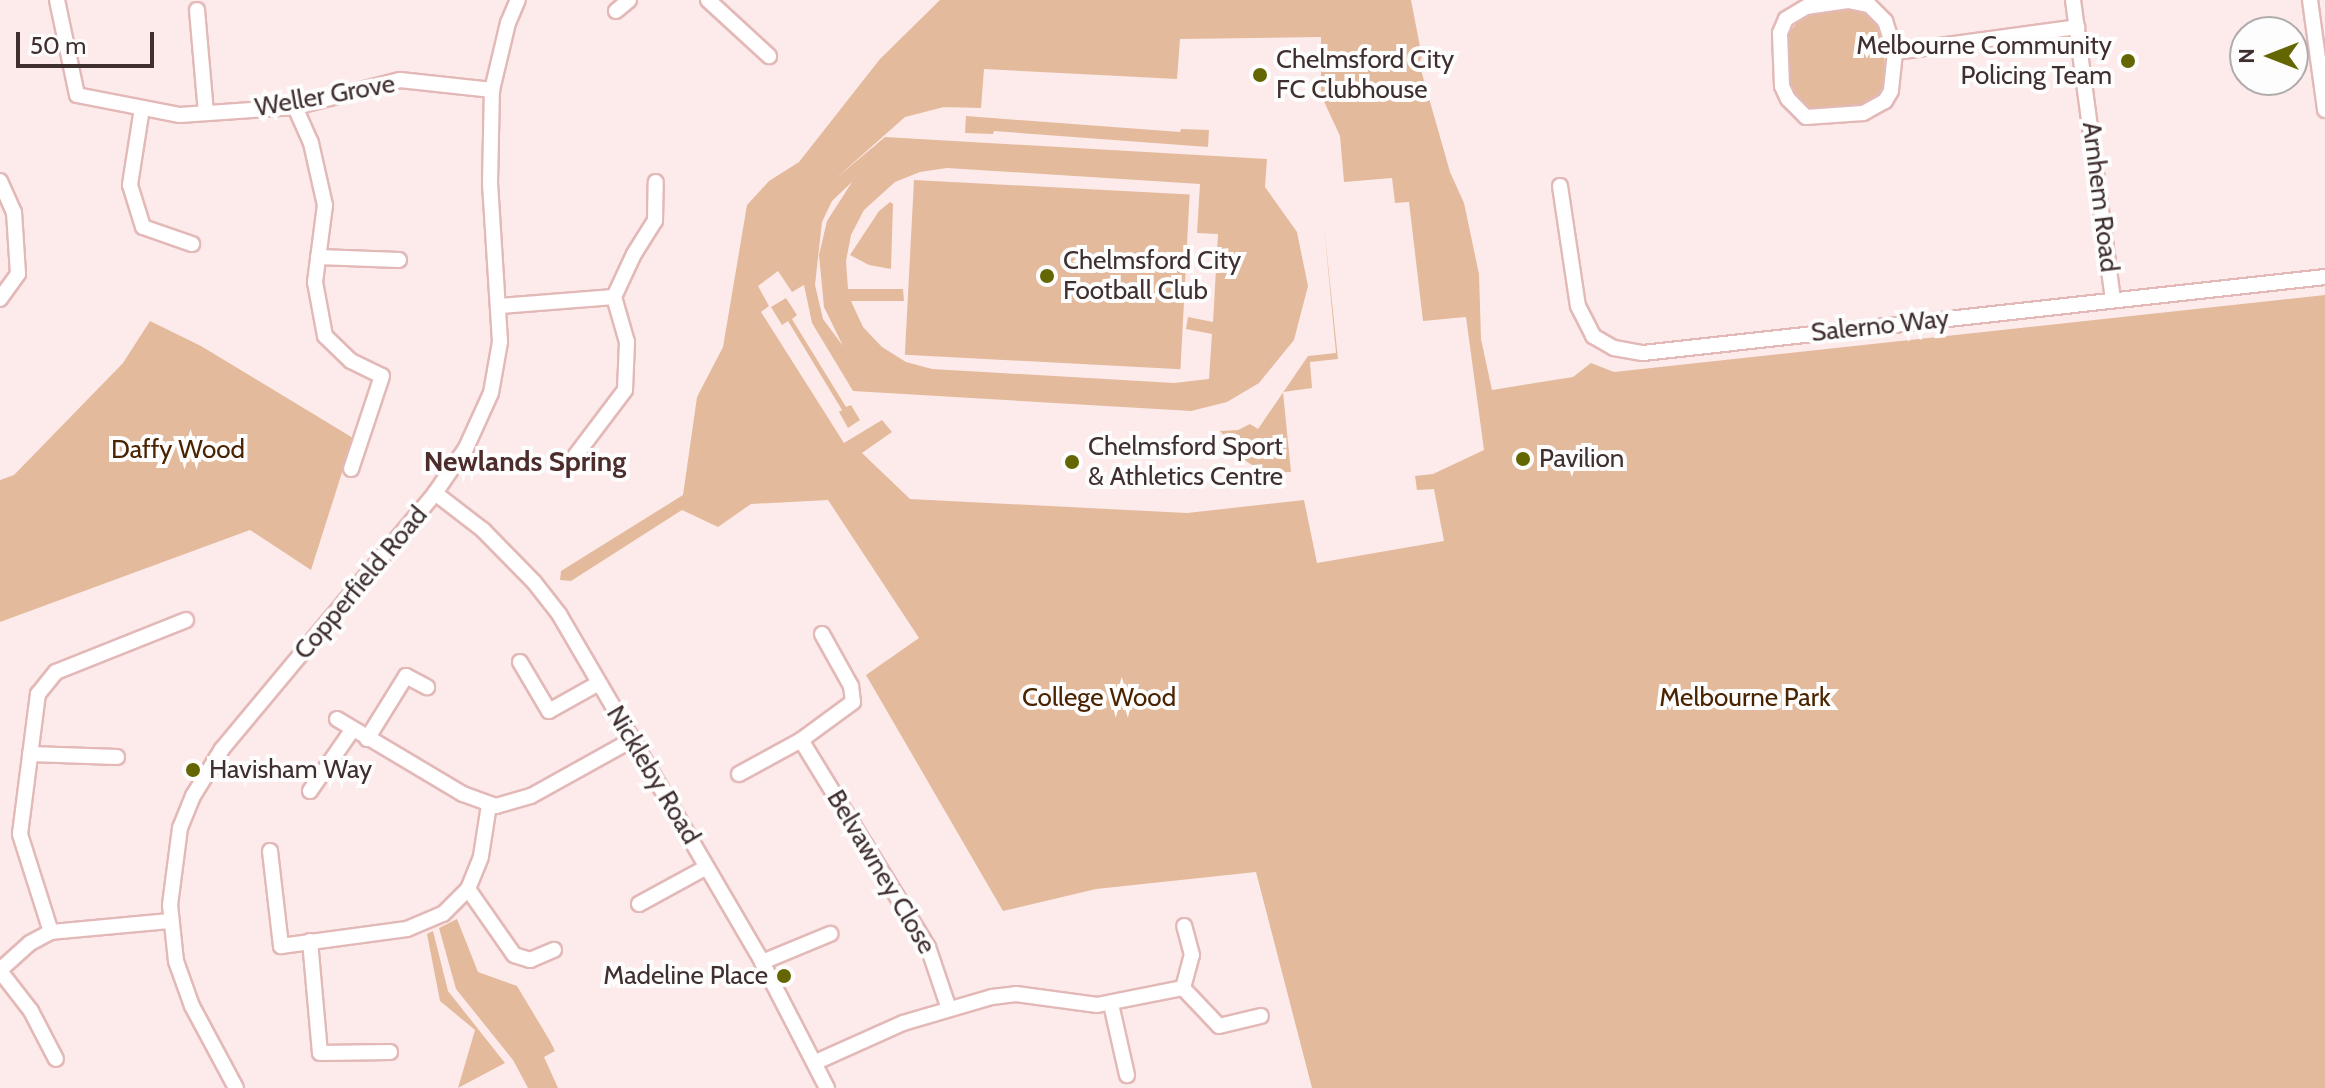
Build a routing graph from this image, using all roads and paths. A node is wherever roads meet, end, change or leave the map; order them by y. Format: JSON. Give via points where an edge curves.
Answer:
{"nodes":[{"id":1,"x":57,"y":0,"type":"edge"},
{"id":2,"x":518,"y":0,"type":"edge"},
{"id":3,"x":629,"y":0,"type":"edge"},
{"id":4,"x":708,"y":0,"type":"edge"},
{"id":5,"x":2073,"y":0,"type":"edge"},
{"id":6,"x":2310,"y":0,"type":"edge"},
{"id":7,"x":197,"y":10,"type":"dead end"},
{"id":8,"x":616,"y":11,"type":"dead end"},
{"id":9,"x":2077,"y":27,"type":"junction"},
{"id":10,"x":1895,"y":52,"type":"junction"},
{"id":11,"x":769,"y":56,"type":"dead end"},
{"id":12,"x":492,"y":90,"type":"junction"},
{"id":13,"x":295,"y":107,"type":"junction"},
{"id":14,"x":142,"y":108,"type":"junction"},
{"id":15,"x":2325,"y":110,"type":"edge"},
{"id":16,"x":206,"y":113,"type":"junction"},
{"id":17,"x":0,"y":181,"type":"edge"},
{"id":18,"x":656,"y":182,"type":"dead end"},
{"id":19,"x":1560,"y":186,"type":"dead end"},
{"id":20,"x":192,"y":244,"type":"dead end"},
{"id":21,"x":318,"y":257,"type":"junction"},
{"id":22,"x":399,"y":260,"type":"dead end"},
{"id":23,"x":2325,"y":277,"type":"edge"},
{"id":24,"x":614,"y":297,"type":"junction"},
{"id":25,"x":0,"y":299,"type":"edge"},
{"id":26,"x":2113,"y":299,"type":"junction"},
{"id":27,"x":500,"y":306,"type":"junction"},
{"id":28,"x":575,"y":456,"type":"dead end"},
{"id":29,"x":351,"y":469,"type":"dead end"},
{"id":30,"x":435,"y":493,"type":"junction"},
{"id":31,"x":186,"y":620,"type":"dead end"},
{"id":32,"x":822,"y":634,"type":"dead end"},
{"id":33,"x":520,"y":662,"type":"dead end"},
{"id":34,"x":599,"y":683,"type":"junction"},
{"id":35,"x":427,"y":687,"type":"dead end"},
{"id":36,"x":337,"y":719,"type":"dead end"},
{"id":37,"x":353,"y":729,"type":"junction"},
{"id":38,"x":367,"y":739,"type":"junction"},
{"id":39,"x":632,"y":740,"type":"junction"},
{"id":40,"x":801,"y":740,"type":"junction"},
{"id":41,"x":30,"y":754,"type":"junction"},
{"id":42,"x":117,"y":757,"type":"dead end"},
{"id":43,"x":739,"y":774,"type":"dead end"},
{"id":44,"x":310,"y":791,"type":"dead end"},
{"id":45,"x":489,"y":805,"type":"junction"},
{"id":46,"x":270,"y":851,"type":"dead end"},
{"id":47,"x":707,"y":867,"type":"junction"},
{"id":48,"x":468,"y":889,"type":"junction"},
{"id":49,"x":639,"y":904,"type":"dead end"},
{"id":50,"x":170,"y":921,"type":"junction"},
{"id":51,"x":1184,"y":926,"type":"dead end"},
{"id":52,"x":51,"y":932,"type":"junction"},
{"id":53,"x":830,"y":934,"type":"dead end"},
{"id":54,"x":310,"y":941,"type":"junction"},
{"id":55,"x":554,"y":950,"type":"dead end"},
{"id":56,"x":762,"y":962,"type":"junction"},
{"id":57,"x":0,"y":970,"type":"edge"},
{"id":58,"x":1183,"y":988,"type":"junction"},
{"id":59,"x":1111,"y":1004,"type":"junction"},
{"id":60,"x":949,"y":1009,"type":"junction"},
{"id":61,"x":1261,"y":1016,"type":"dead end"},
{"id":62,"x":390,"y":1052,"type":"dead end"},
{"id":63,"x":56,"y":1059,"type":"dead end"},
{"id":64,"x":816,"y":1062,"type":"junction"},
{"id":65,"x":1127,"y":1075,"type":"dead end"},
{"id":66,"x":236,"y":1088,"type":"edge"},
{"id":67,"x":827,"y":1088,"type":"edge"}],
"edges":[{"from":1,"to":14,"type":"street","name":"Weller Grove","via":[[77,95]]},
{"from":2,"to":12,"type":"street","name":"Copperfield Road"},
{"from":3,"to":8,"type":"street"},
{"from":4,"to":11,"type":"street"},
{"from":5,"to":9,"type":"street","name":"Arnhem Road"},
{"from":6,"to":15,"type":"street"},
{"from":7,"to":16,"type":"street"},
{"from":9,"to":10,"type":"street"},
{"from":9,"to":26,"type":"street","name":"Arnhem Road"},
{"from":10,"to":10,"type":"street","via":[[1885,21],[1869,5],[1848,1],[1806,7],[1786,19],[1780,33],[1782,86],[1806,117],[1863,113],[1885,101],[1891,91]]},
{"from":12,"to":13,"type":"street","name":"Weller Grove","via":[[400,80]]},
{"from":12,"to":27,"type":"street","name":"Copperfield Road","via":[[490,183]]},
{"from":13,"to":16,"type":"street","name":"Weller Grove"},
{"from":13,"to":21,"type":"street","via":[[311,143],[325,205]]},
{"from":14,"to":16,"type":"street","name":"Weller Grove","via":[[180,115]]},
{"from":14,"to":20,"type":"street","via":[[130,185],[143,227]]},
{"from":17,"to":25,"type":"street","via":[[14,212],[18,274]]},
{"from":18,"to":24,"type":"street","via":[[655,221]]},
{"from":19,"to":26,"type":"street","name":"Salerno Way","via":[[1578,306],[1593,336],[1614,348],[1643,353]]},
{"from":21,"to":22,"type":"street"},
{"from":21,"to":29,"type":"street","via":[[315,282],[325,336],[351,361],[382,376]]},
{"from":23,"to":26,"type":"street","name":"Salerno Way"},
{"from":24,"to":27,"type":"street"},
{"from":24,"to":28,"type":"street","via":[[627,342],[625,390]]},
{"from":27,"to":30,"type":"street","name":"Copperfield Road","via":[[491,393],[466,448]]},
{"from":30,"to":34,"type":"street","name":"Nickleby Road","via":[[483,530],[534,582]]},
{"from":30,"to":50,"type":"street","name":"Copperfield Road","via":[[204,774],[180,828]]},
{"from":31,"to":41,"type":"street","via":[[56,672],[38,694]]},
{"from":32,"to":40,"type":"street","via":[[851,686],[853,702]]},
{"from":33,"to":34,"type":"street","name":"Nickleby Road","via":[[549,711]]},
{"from":34,"to":39,"type":"street","name":"Nickleby Road"},
{"from":35,"to":38,"type":"street","via":[[406,676]]},
{"from":36,"to":37,"type":"street"},
{"from":37,"to":38,"type":"street"},
{"from":37,"to":44,"type":"street"},
{"from":38,"to":45,"type":"street"},
{"from":39,"to":45,"type":"street","via":[[531,796]]},
{"from":39,"to":47,"type":"street","name":"Nickleby Road"},
{"from":40,"to":43,"type":"street"},
{"from":40,"to":60,"type":"street","name":"Belvawney Close","via":[[928,947]]},
{"from":41,"to":42,"type":"street"},
{"from":41,"to":52,"type":"street","via":[[20,834]]},
{"from":45,"to":48,"type":"street","via":[[477,870]]},
{"from":46,"to":54,"type":"street","via":[[281,946]]},
{"from":47,"to":49,"type":"street","name":"Nickleby Road"},
{"from":47,"to":56,"type":"street","name":"Nickleby Road"},
{"from":48,"to":54,"type":"street","via":[[443,914],[420,926]]},
{"from":48,"to":55,"type":"street","via":[[514,955],[530,960]]},
{"from":50,"to":52,"type":"street"},
{"from":50,"to":66,"type":"street","name":"Copperfield Road","via":[[183,984]]},
{"from":51,"to":58,"type":"street","via":[[1192,955]]},
{"from":52,"to":57,"type":"street"},
{"from":53,"to":56,"type":"street"},
{"from":54,"to":62,"type":"street","via":[[320,1053]]},
{"from":56,"to":64,"type":"street","name":"Nickleby Road"},
{"from":57,"to":63,"type":"street","via":[[31,1011]]},
{"from":58,"to":59,"type":"street"},
{"from":58,"to":61,"type":"street","via":[[1219,1026]]},
{"from":59,"to":60,"type":"street","via":[[1016,994]]},
{"from":59,"to":65,"type":"street"},
{"from":60,"to":64,"type":"street","via":[[876,1033]]},
{"from":64,"to":67,"type":"street","name":"Nickleby Road"}]}
